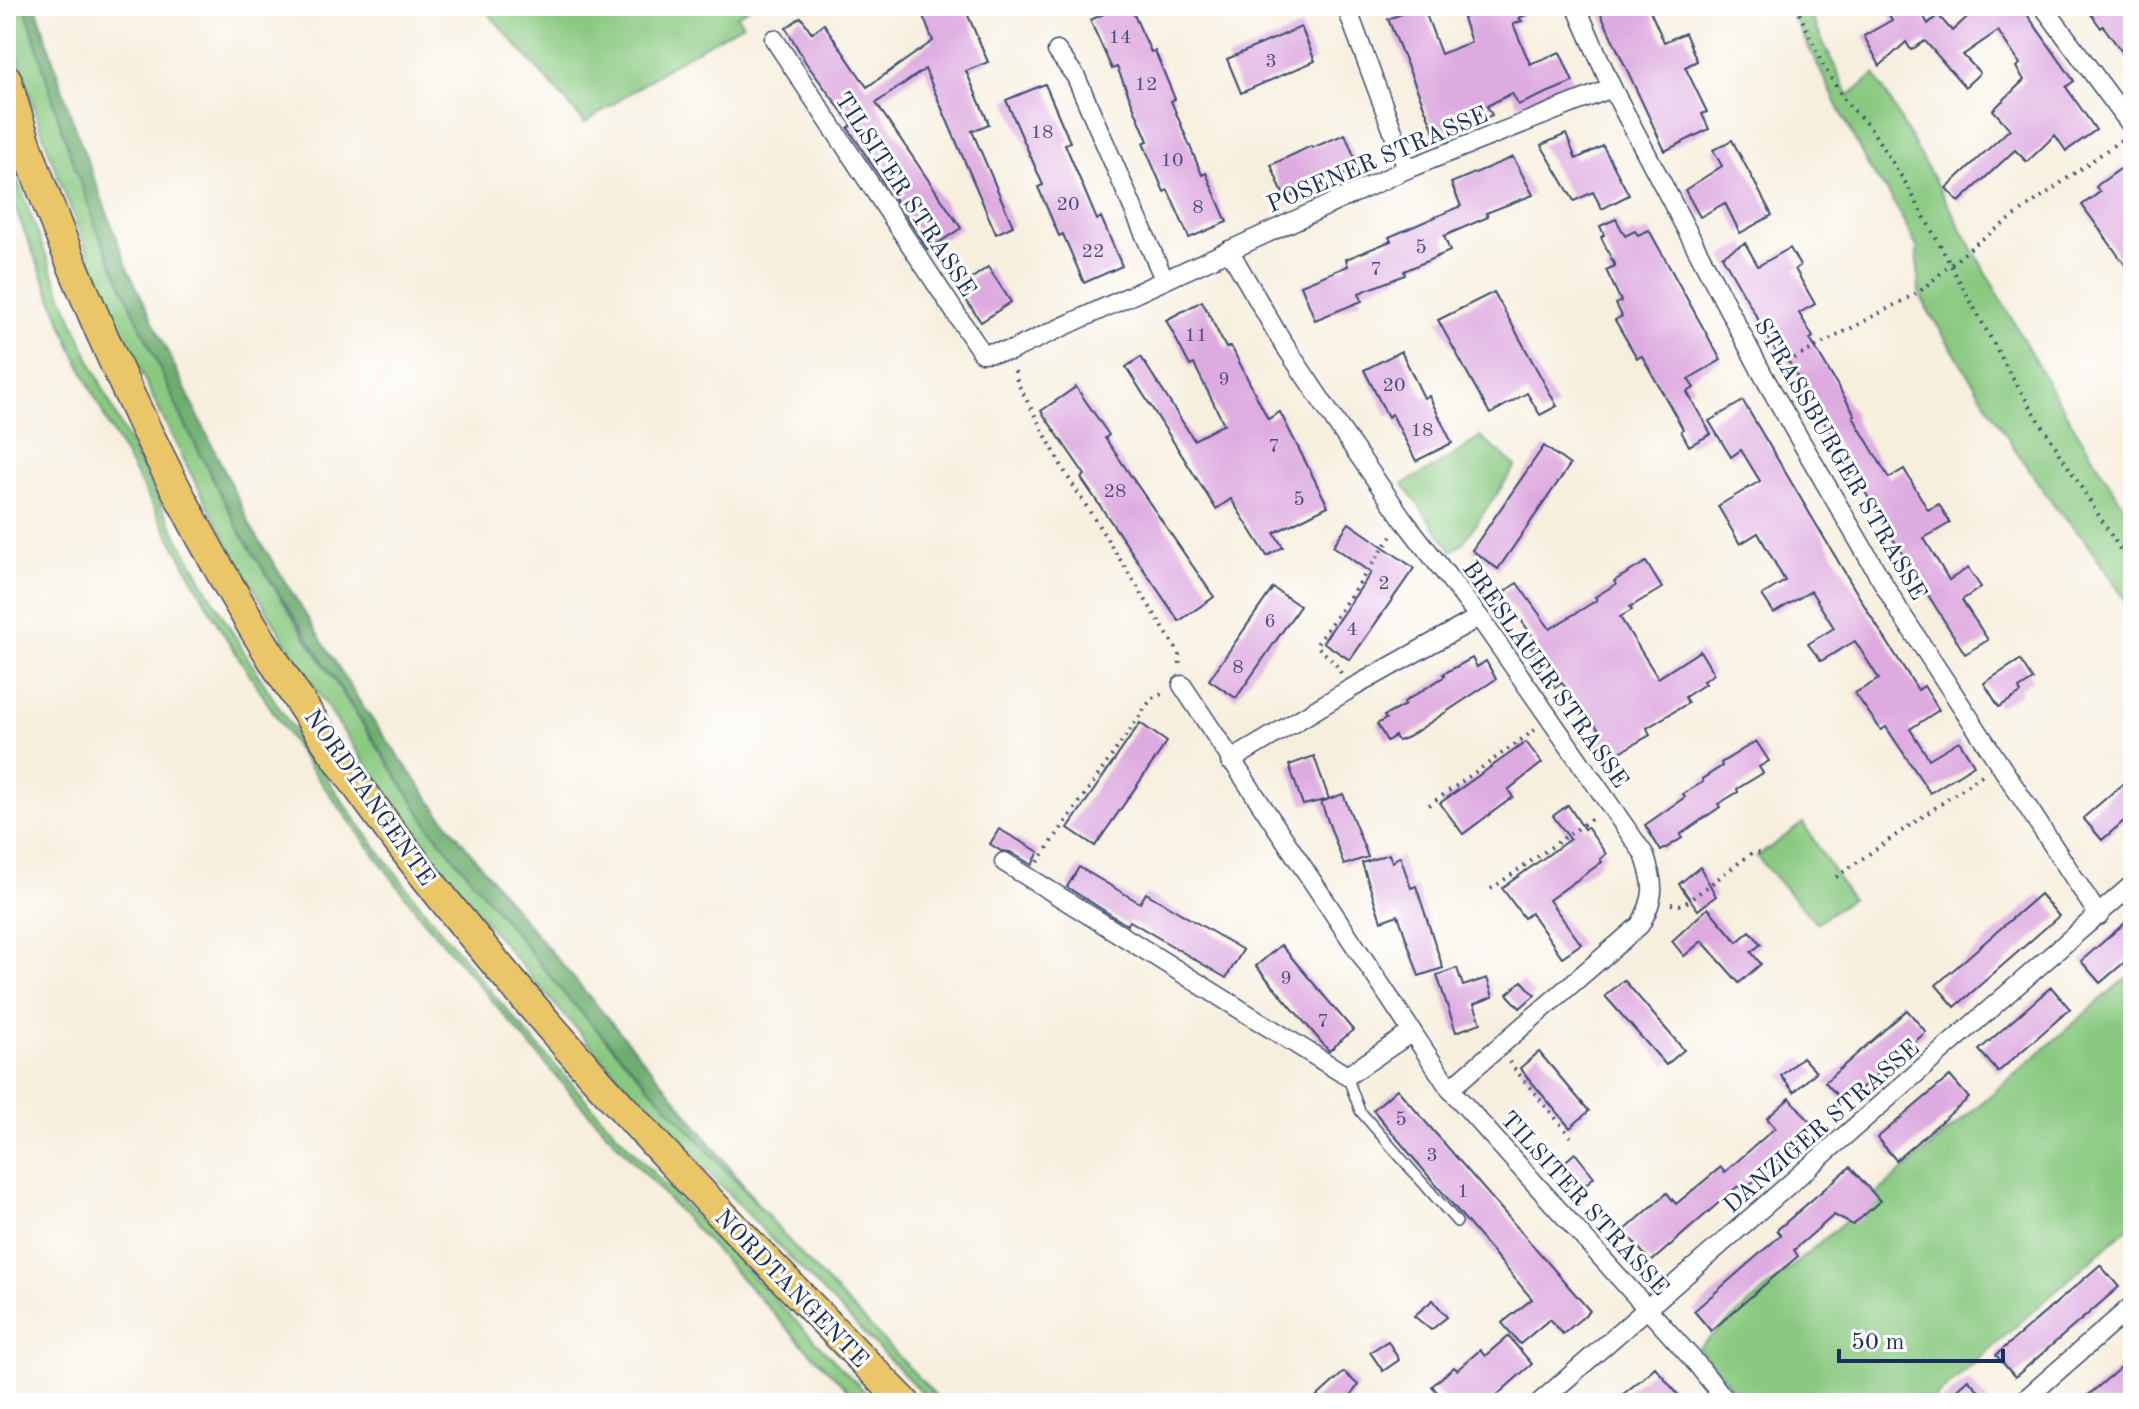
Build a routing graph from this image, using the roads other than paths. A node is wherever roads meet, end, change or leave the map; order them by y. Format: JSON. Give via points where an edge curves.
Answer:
{"nodes":[{"id":1,"x":1346,"y":6,"type":"edge"},
{"id":2,"x":1576,"y":6,"type":"edge"},
{"id":3,"x":2043,"y":6,"type":"edge"},
{"id":4,"x":774,"y":39,"type":"dead end"},
{"id":5,"x":1057,"y":51,"type":"dead end"},
{"id":6,"x":6,"y":79,"type":"edge"},
{"id":7,"x":1612,"y":88,"type":"junction"},
{"id":8,"x":2127,"y":134,"type":"edge"},
{"id":9,"x":1407,"y":169,"type":"junction"},
{"id":10,"x":1229,"y":250,"type":"junction"},
{"id":11,"x":1164,"y":279,"type":"junction"},
{"id":12,"x":1010,"y":351,"type":"joint"},
{"id":13,"x":1479,"y":617,"type":"junction"},
{"id":14,"x":1182,"y":685,"type":"road end"},
{"id":15,"x":1230,"y":761,"type":"junction"},
{"id":16,"x":1004,"y":862,"type":"dead end"},
{"id":17,"x":2133,"y":884,"type":"edge"},
{"id":18,"x":2099,"y":916,"type":"junction"},
{"id":19,"x":1412,"y":1032,"type":"junction"},
{"id":20,"x":1347,"y":1076,"type":"junction"},
{"id":21,"x":1450,"y":1089,"type":"junction"},
{"id":22,"x":1457,"y":1222,"type":"dead end"},
{"id":23,"x":2133,"y":1305,"type":"edge"},
{"id":24,"x":1648,"y":1308,"type":"junction"},
{"id":25,"x":905,"y":1403,"type":"edge"},
{"id":26,"x":1539,"y":1403,"type":"edge"},
{"id":27,"x":1728,"y":1403,"type":"edge"},
{"id":28,"x":2021,"y":1403,"type":"edge"}],
"edges":[{"from":1,"to":9,"type":"street"},
{"from":2,"to":7,"type":"street","name":"STRASSBURGER STRASSE"},
{"from":3,"to":8,"type":"street"},
{"from":4,"to":12,"type":"street","name":"TILSITER STRASSE","via":[[982,353]]},
{"from":5,"to":11,"type":"street","via":[[1076,77]]},
{"from":6,"to":25,"type":"main road","name":"NORDTANGENTE","via":[[49,206],[128,394],[227,581],[330,745],[446,903],[591,1076]]},
{"from":7,"to":9,"type":"street","name":"POSENER STRASSE"},
{"from":7,"to":18,"type":"street","name":"STRASSBURGER STRASSE","via":[[1763,375],[1900,612]]},
{"from":9,"to":10,"type":"street","name":"POSENER STRASSE"},
{"from":10,"to":11,"type":"street","name":"POSENER STRASSE"},
{"from":10,"to":13,"type":"street","name":"BRESLAUER STRASSE","via":[[1281,340],[1403,519]]},
{"from":11,"to":12,"type":"street","name":"POSENER STRASSE"},
{"from":13,"to":15,"type":"street"},
{"from":13,"to":21,"type":"street","name":"BRESLAUER STRASSE","via":[[1644,854],[1653,880],[1652,903],[1640,925]]},
{"from":14,"to":15,"type":"street","name":"TILSITER STRASSE"},
{"from":15,"to":19,"type":"street","name":"TILSITER STRASSE"},
{"from":16,"to":20,"type":"street"},
{"from":17,"to":18,"type":"street","name":"DANZIGER STRASSE"},
{"from":18,"to":24,"type":"street","name":"DANZIGER STRASSE"},
{"from":19,"to":20,"type":"street"},
{"from":19,"to":21,"type":"street","name":"TILSITER STRASSE"},
{"from":20,"to":22,"type":"lane","via":[[1360,1111]]},
{"from":21,"to":24,"type":"street","name":"TILSITER STRASSE"},
{"from":23,"to":28,"type":"street"},
{"from":24,"to":26,"type":"street","name":"DANZIGER STRASSE"},
{"from":24,"to":27,"type":"street","name":"TILSITER STRASSE"}]}
